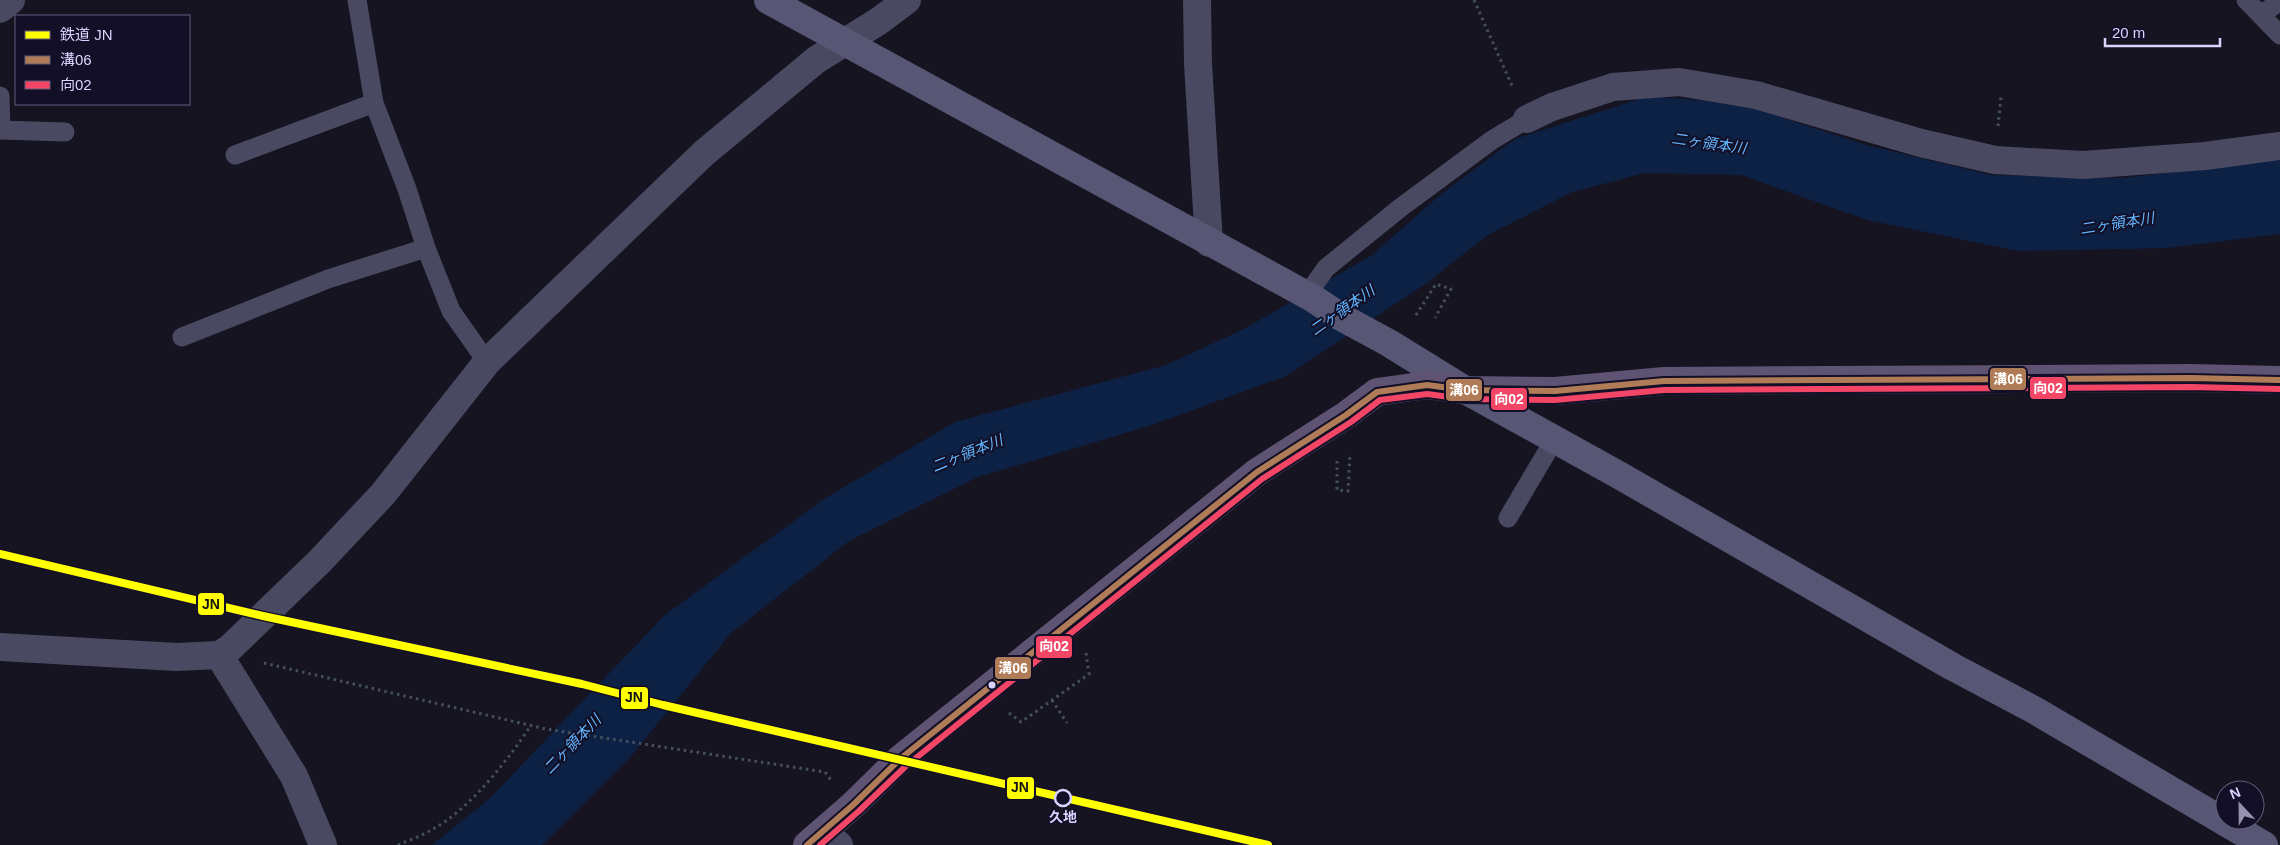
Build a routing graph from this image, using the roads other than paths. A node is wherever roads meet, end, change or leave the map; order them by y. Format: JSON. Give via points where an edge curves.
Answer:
{"nodes":[{"id":1,"x":11,"y":0,"type":"edge"},
{"id":2,"x":357,"y":0,"type":"edge"},
{"id":3,"x":768,"y":0,"type":"edge"},
{"id":4,"x":907,"y":0,"type":"edge"},
{"id":5,"x":1197,"y":0,"type":"edge"},
{"id":6,"x":2246,"y":0,"type":"edge"},
{"id":7,"x":2280,"y":2,"type":"edge"},
{"id":8,"x":0,"y":9,"type":"edge"},
{"id":9,"x":2261,"y":15,"type":"junction"},
{"id":10,"x":2280,"y":35,"type":"edge"},
{"id":11,"x":844,"y":43,"type":"junction"},
{"id":12,"x":0,"y":96,"type":"edge"},
{"id":13,"x":374,"y":103,"type":"junction"},
{"id":14,"x":1527,"y":119,"type":"joint"},
{"id":15,"x":65,"y":132,"type":"dead end"},
{"id":16,"x":0,"y":135,"type":"edge"},
{"id":17,"x":2280,"y":146,"type":"edge"},
{"id":18,"x":235,"y":154,"type":"dead end"},
{"id":19,"x":1209,"y":243,"type":"junction"},
{"id":20,"x":426,"y":248,"type":"junction"},
{"id":21,"x":1311,"y":297,"type":"junction"},
{"id":22,"x":182,"y":337,"type":"dead end"},
{"id":23,"x":487,"y":362,"type":"junction"},
{"id":24,"x":2280,"y":380,"type":"edge"},
{"id":25,"x":1465,"y":390,"type":"junction"},
{"id":26,"x":1554,"y":440,"type":"junction"},
{"id":27,"x":1508,"y":518,"type":"dead end"},
{"id":28,"x":0,"y":647,"type":"edge"},
{"id":29,"x":224,"y":651,"type":"junction"},
{"id":30,"x":823,"y":841,"type":"edge"},
{"id":31,"x":323,"y":845,"type":"edge"},
{"id":32,"x":2264,"y":845,"type":"edge"}],
"edges":[{"from":1,"to":8,"type":"street"},
{"from":2,"to":13,"type":"lane"},
{"from":3,"to":11,"type":"street"},
{"from":4,"to":11,"type":"street"},
{"from":5,"to":19,"type":"street"},
{"from":6,"to":9,"type":"lane"},
{"from":7,"to":9,"type":"lane"},
{"from":9,"to":10,"type":"lane"},
{"from":11,"to":19,"type":"street"},
{"from":11,"to":23,"type":"street","via":[[816,60],[704,153]]},
{"from":12,"to":16,"type":"lane"},
{"from":13,"to":18,"type":"lane"},
{"from":13,"to":20,"type":"lane"},
{"from":14,"to":17,"type":"street","via":[[1552,107],[1613,88],[1679,82],[1756,95],[1921,143],[1995,160],[2082,164],[2205,156]]},
{"from":14,"to":21,"type":"lane","via":[[1492,140],[1400,208],[1326,268]]},
{"from":15,"to":16,"type":"lane"},
{"from":19,"to":21,"type":"street"},
{"from":20,"to":22,"type":"lane","via":[[328,279]]},
{"from":20,"to":23,"type":"lane","via":[[451,311]]},
{"from":21,"to":25,"type":"street"},
{"from":23,"to":29,"type":"street","via":[[383,494],[320,561]]},
{"from":24,"to":25,"type":"main road","via":[[1664,381],[1555,391]]},
{"from":25,"to":26,"type":"street"},
{"from":25,"to":30,"type":"main road","via":[[1428,385],[1376,392],[1257,472],[900,759],[853,805]]},
{"from":26,"to":27,"type":"lane"},
{"from":26,"to":32,"type":"street","via":[[2036,711]]},
{"from":28,"to":29,"type":"street","via":[[177,657]]},
{"from":29,"to":31,"type":"street","via":[[294,776]]}]}
